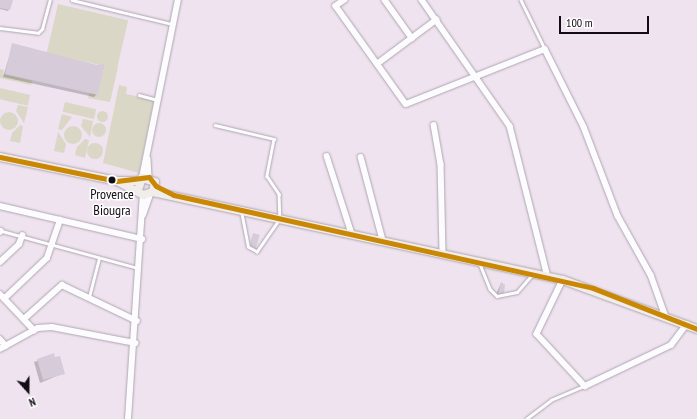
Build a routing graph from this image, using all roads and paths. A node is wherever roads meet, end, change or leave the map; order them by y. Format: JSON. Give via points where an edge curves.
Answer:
{"nodes":[{"id":1,"x":50,"y":0,"type":"edge"},
{"id":2,"x":72,"y":0,"type":"edge"},
{"id":3,"x":178,"y":0,"type":"edge"},
{"id":4,"x":345,"y":0,"type":"edge"},
{"id":5,"x":385,"y":0,"type":"edge"},
{"id":6,"x":422,"y":0,"type":"edge"},
{"id":7,"x":521,"y":0,"type":"edge"},
{"id":8,"x":436,"y":20,"type":"junction"},
{"id":9,"x":173,"y":24,"type":"junction"},
{"id":10,"x":0,"y":28,"type":"edge"},
{"id":11,"x":412,"y":38,"type":"junction"},
{"id":12,"x":545,"y":49,"type":"junction"},
{"id":13,"x":377,"y":64,"type":"junction"},
{"id":14,"x":474,"y":77,"type":"junction"},
{"id":15,"x":139,"y":95,"type":"dead end"},
{"id":16,"x":158,"y":100,"type":"junction"},
{"id":17,"x":434,"y":125,"type":"dead end"},
{"id":18,"x":215,"y":126,"type":"dead end"},
{"id":19,"x":327,"y":156,"type":"dead end"},
{"id":20,"x":0,"y":157,"type":"edge"},
{"id":21,"x":361,"y":157,"type":"dead end"},
{"id":22,"x":143,"y":179,"type":"junction"},
{"id":23,"x":117,"y":181,"type":"junction"},
{"id":24,"x":148,"y":192,"type":"junction"},
{"id":25,"x":0,"y":206,"type":"edge"},
{"id":26,"x":240,"y":210,"type":"junction"},
{"id":27,"x":280,"y":219,"type":"junction"},
{"id":28,"x":60,"y":220,"type":"junction"},
{"id":29,"x":0,"y":231,"type":"edge"},
{"id":30,"x":352,"y":234,"type":"junction"},
{"id":31,"x":22,"y":236,"type":"junction"},
{"id":32,"x":142,"y":239,"type":"junction"},
{"id":33,"x":383,"y":240,"type":"junction"},
{"id":34,"x":53,"y":246,"type":"junction"},
{"id":35,"x":443,"y":254,"type":"junction"},
{"id":36,"x":99,"y":258,"type":"junction"},
{"id":37,"x":0,"y":262,"type":"edge"},
{"id":38,"x":479,"y":262,"type":"junction"},
{"id":39,"x":140,"y":268,"type":"junction"},
{"id":40,"x":533,"y":273,"type":"junction"},
{"id":41,"x":548,"y":277,"type":"junction"},
{"id":42,"x":563,"y":280,"type":"junction"},
{"id":43,"x":2,"y":296,"type":"edge"},
{"id":44,"x":89,"y":297,"type":"junction"},
{"id":45,"x":665,"y":314,"type":"junction"},
{"id":46,"x":24,"y":319,"type":"junction"},
{"id":47,"x":136,"y":321,"type":"junction"},
{"id":48,"x":687,"y":324,"type":"junction"},
{"id":49,"x":697,"y":329,"type":"edge"},
{"id":50,"x":34,"y":330,"type":"junction"},
{"id":51,"x":0,"y":339,"type":"edge"},
{"id":52,"x":134,"y":343,"type":"junction"},
{"id":53,"x":3,"y":347,"type":"edge"},
{"id":54,"x":585,"y":386,"type":"junction"},
{"id":55,"x":128,"y":419,"type":"edge"},
{"id":56,"x":526,"y":419,"type":"edge"}],
"edges":[{"from":1,"to":10,"type":"lane","via":[[42,29],[38,33]]},
{"from":2,"to":9,"type":"lane"},
{"from":3,"to":9,"type":"street"},
{"from":4,"to":13,"type":"street","via":[[336,6]]},
{"from":5,"to":11,"type":"street"},
{"from":6,"to":8,"type":"street"},
{"from":7,"to":12,"type":"lane"},
{"from":8,"to":11,"type":"street"},
{"from":8,"to":14,"type":"street"},
{"from":9,"to":16,"type":"street"},
{"from":11,"to":13,"type":"street"},
{"from":12,"to":14,"type":"street"},
{"from":12,"to":45,"type":"street","via":[[584,128],[618,216],[654,282]]},
{"from":13,"to":14,"type":"street","via":[[406,104]]},
{"from":14,"to":41,"type":"street","via":[[514,135]]},
{"from":15,"to":16,"type":"lane"},
{"from":16,"to":22,"type":"street"},
{"from":17,"to":35,"type":"street","via":[[441,164]]},
{"from":18,"to":27,"type":"lane","via":[[274,139],[267,176],[279,194]]},
{"from":19,"to":30,"type":"street"},
{"from":20,"to":23,"type":"main road"},
{"from":21,"to":33,"type":"street"},
{"from":22,"to":23,"type":"main road"},
{"from":22,"to":24,"type":"main road"},
{"from":22,"to":24,"type":"main road"},
{"from":23,"to":24,"type":"main road"},
{"from":24,"to":26,"type":"main road","via":[[174,195]]},
{"from":24,"to":32,"type":"street","via":[[143,215]]},
{"from":25,"to":28,"type":"street"},
{"from":26,"to":27,"type":"main road"},
{"from":26,"to":27,"type":"lane","via":[[248,247],[255,252],[260,250]]},
{"from":27,"to":30,"type":"main road"},
{"from":28,"to":32,"type":"street"},
{"from":28,"to":34,"type":"street"},
{"from":29,"to":31,"type":"lane"},
{"from":30,"to":33,"type":"main road"},
{"from":31,"to":34,"type":"lane"},
{"from":31,"to":37,"type":"street","via":[[19,244]]},
{"from":32,"to":39,"type":"street"},
{"from":33,"to":35,"type":"main road"},
{"from":34,"to":36,"type":"lane"},
{"from":34,"to":43,"type":"street","via":[[45,261]]},
{"from":35,"to":38,"type":"main road"},
{"from":36,"to":39,"type":"lane"},
{"from":36,"to":44,"type":"lane"},
{"from":38,"to":40,"type":"main road"},
{"from":38,"to":40,"type":"lane","via":[[490,289],[497,296],[517,292],[528,284]]},
{"from":39,"to":47,"type":"street"},
{"from":40,"to":41,"type":"main road"},
{"from":41,"to":42,"type":"main road"},
{"from":42,"to":45,"type":"main road"},
{"from":42,"to":54,"type":"street","via":[[537,334]]},
{"from":43,"to":46,"type":"street"},
{"from":44,"to":46,"type":"street","via":[[59,286]]},
{"from":44,"to":47,"type":"street"},
{"from":45,"to":48,"type":"main road"},
{"from":46,"to":50,"type":"street"},
{"from":47,"to":52,"type":"street"},
{"from":48,"to":49,"type":"main road"},
{"from":48,"to":54,"type":"street","via":[[671,345]]},
{"from":50,"to":52,"type":"street","via":[[65,328]]},
{"from":50,"to":53,"type":"street"},
{"from":51,"to":53,"type":"street"},
{"from":52,"to":55,"type":"street"},
{"from":54,"to":56,"type":"lane","via":[[551,400]]}]}
